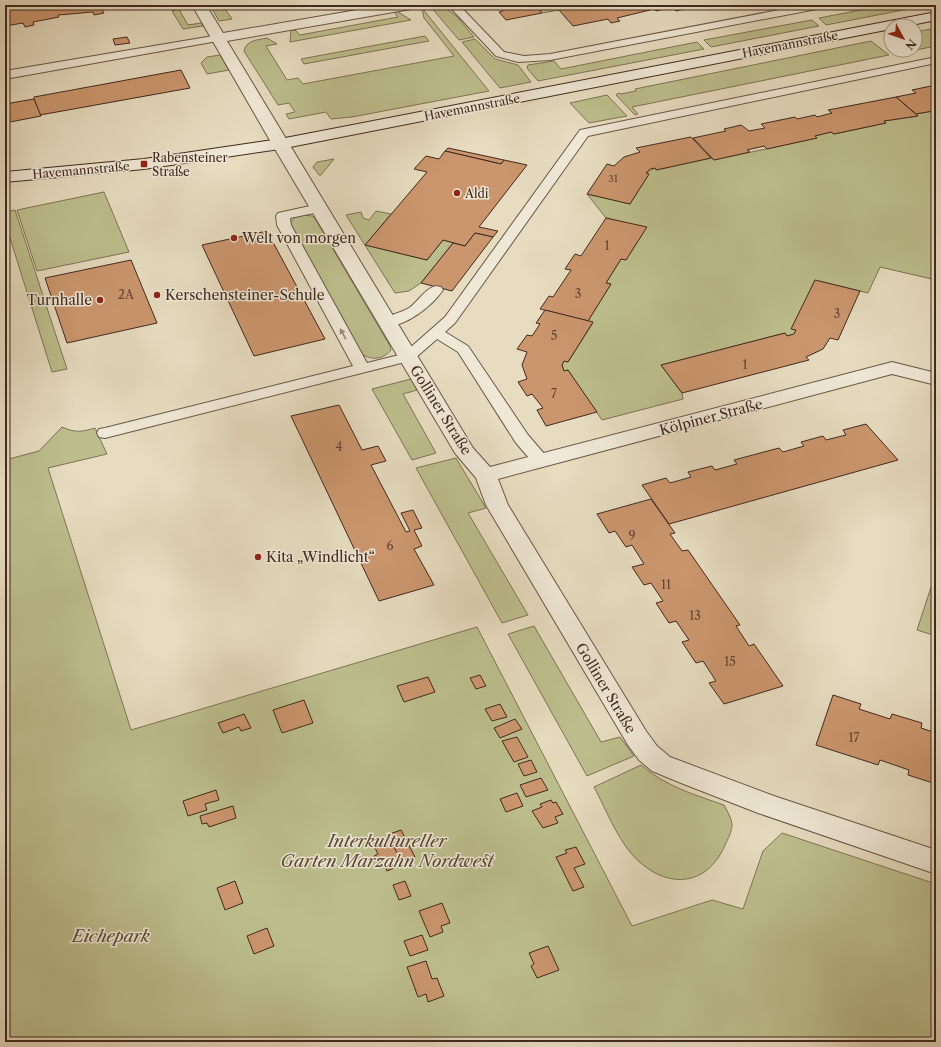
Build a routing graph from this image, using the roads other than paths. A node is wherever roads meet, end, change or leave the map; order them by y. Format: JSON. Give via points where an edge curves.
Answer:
{"nodes":[{"id":1,"x":199,"y":5,"type":"edge"},
{"id":2,"x":411,"y":5,"type":"edge"},
{"id":3,"x":453,"y":5,"type":"edge"},
{"id":4,"x":822,"y":5,"type":"edge"},
{"id":5,"x":936,"y":16,"type":"edge"},
{"id":6,"x":219,"y":38,"type":"junction"},
{"id":7,"x":571,"y":40,"type":"dead end"},
{"id":8,"x":581,"y":51,"type":"junction"},
{"id":9,"x":936,"y":60,"type":"edge"},
{"id":10,"x":5,"y":75,"type":"edge"},
{"id":11,"x":280,"y":144,"type":"junction"},
{"id":12,"x":5,"y":177,"type":"edge"},
{"id":13,"x":319,"y":208,"type":"junction"},
{"id":14,"x":436,"y":290,"type":"dead end"},
{"id":15,"x":387,"y":322,"type":"junction"},
{"id":16,"x":435,"y":332,"type":"junction"},
{"id":17,"x":408,"y":357,"type":"junction"},
{"id":18,"x":362,"y":368,"type":"junction"},
{"id":19,"x":936,"y":379,"type":"edge"},
{"id":20,"x":105,"y":433,"type":"dead end"},
{"id":21,"x":541,"y":461,"type":"junction"},
{"id":22,"x":486,"y":475,"type":"junction"},
{"id":23,"x":936,"y":862,"type":"edge"}],
"edges":[{"from":1,"to":6,"type":"street"},
{"from":2,"to":6,"type":"street"},
{"from":3,"to":8,"type":"lane","via":[[500,54],[510,58],[536,59]]},
{"from":4,"to":8,"type":"lane"},
{"from":5,"to":11,"type":"street","name":"Havemannstraße"},
{"from":6,"to":10,"type":"lane"},
{"from":6,"to":11,"type":"street"},
{"from":7,"to":8,"type":"lane"},
{"from":9,"to":16,"type":"lane","name":"Golliner Straße","via":[[584,133],[450,320]]},
{"from":11,"to":12,"type":"street","name":"Havemannstraße","via":[[144,164]]},
{"from":11,"to":13,"type":"street","name":"Golliner Straße"},
{"from":13,"to":15,"type":"street","name":"Golliner Straße"},
{"from":18,"to":13,"type":"lane","one_way":true,"via":[[284,225],[283,216]]},
{"from":14,"to":15,"type":"lane","via":[[420,308],[405,317]]},
{"from":15,"to":17,"type":"street","name":"Golliner Straße"},
{"from":16,"to":17,"type":"lane","name":"Golliner Straße"},
{"from":16,"to":21,"type":"lane","via":[[463,349],[522,439]]},
{"from":17,"to":18,"type":"lane","name":"Golliner Straße"},
{"from":17,"to":22,"type":"street","name":"Golliner Straße","via":[[465,453]]},
{"from":18,"to":20,"type":"lane","name":"Golliner Straße"},
{"from":19,"to":21,"type":"street","name":"Kölpiner Straße","via":[[892,368]]},
{"from":21,"to":22,"type":"street","name":"Kölpiner Straße"},
{"from":22,"to":23,"type":"street","name":"Golliner Straße","via":[[496,505],[648,753],[661,764],[758,802]]}]}
